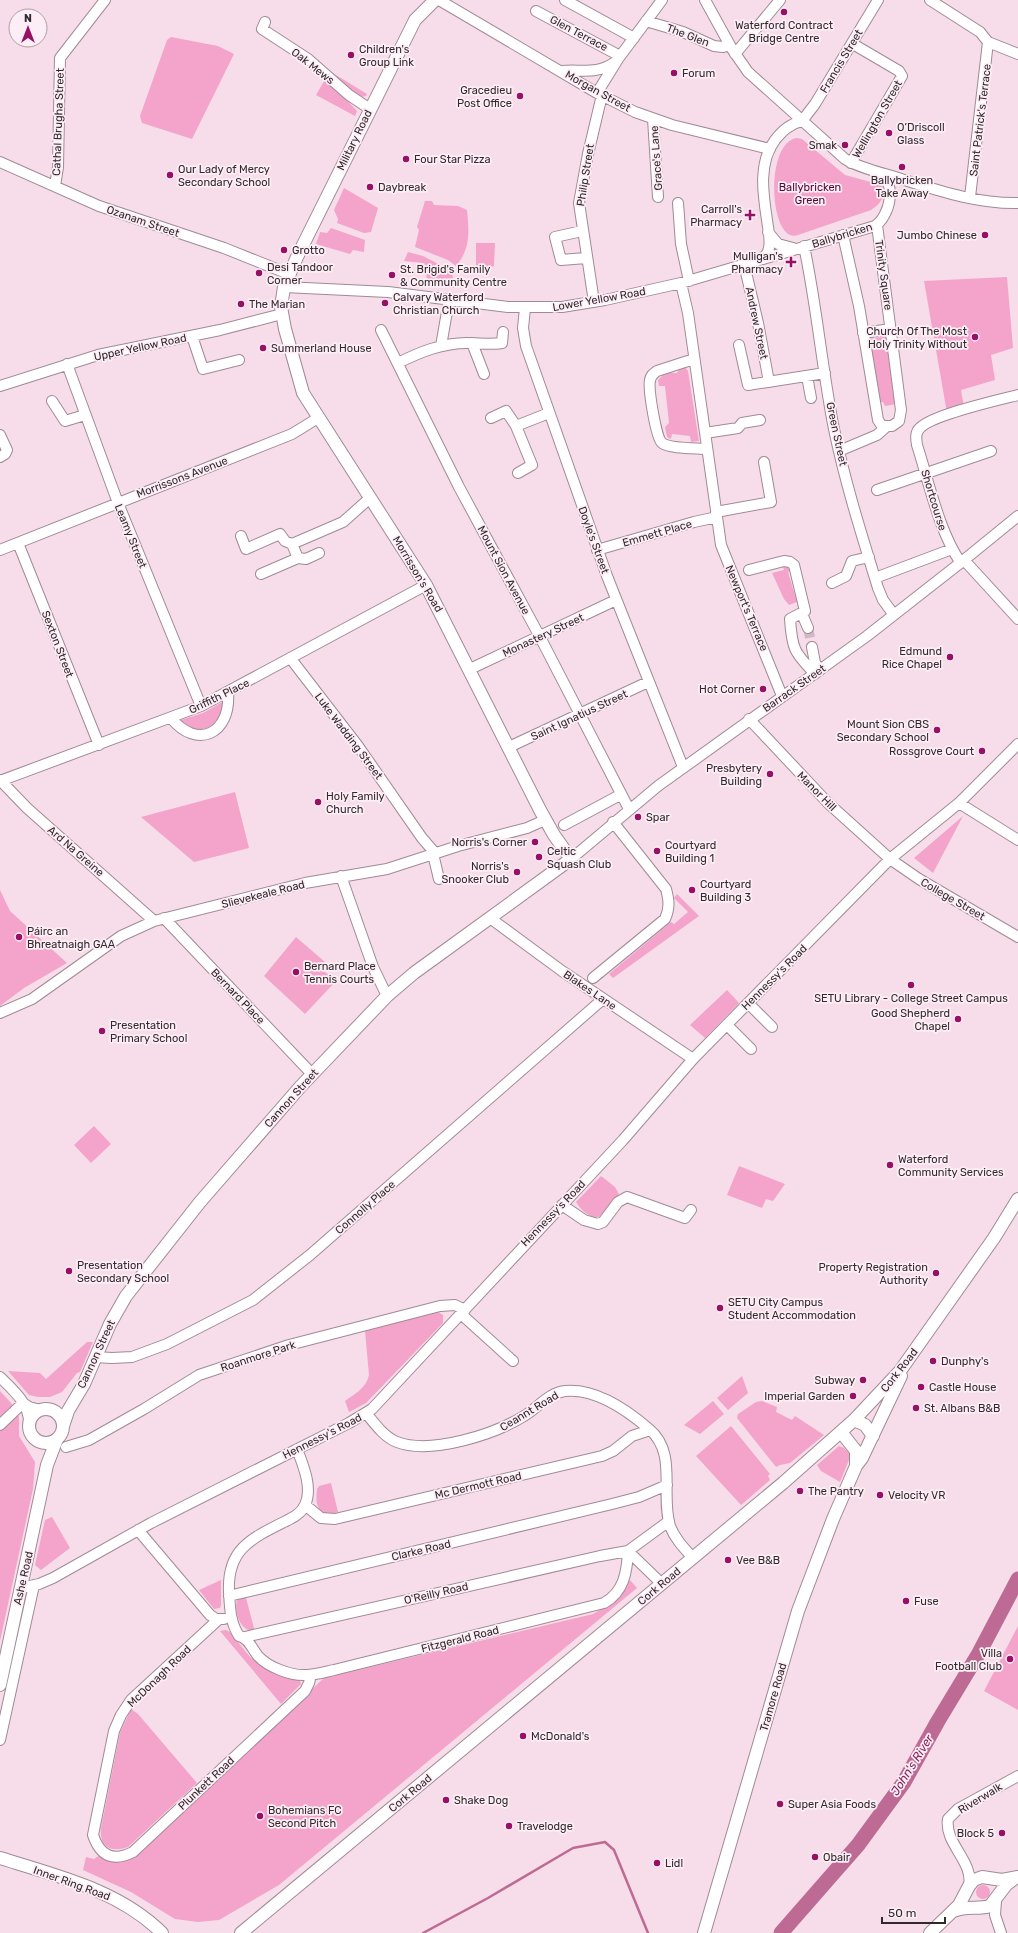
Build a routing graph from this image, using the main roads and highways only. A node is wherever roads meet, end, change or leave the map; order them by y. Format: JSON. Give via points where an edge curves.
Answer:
{"nodes":[{"id":1,"x":435,"y":0,"type":"edge"},
{"id":2,"x":284,"y":288,"type":"joint"},
{"id":3,"x":571,"y":859,"type":"joint"},
{"id":4,"x":1018,"y":1199,"type":"edge"},
{"id":5,"x":908,"y":1361,"type":"junction"},
{"id":6,"x":77,"y":1395,"type":"junction"},
{"id":7,"x":44,"y":1409,"type":"junction"},
{"id":8,"x":854,"y":1420,"type":"junction"},
{"id":9,"x":63,"y":1426,"type":"junction"},
{"id":10,"x":841,"y":1432,"type":"junction"},
{"id":11,"x":873,"y":1436,"type":"junction"},
{"id":12,"x":35,"y":1439,"type":"junction"},
{"id":13,"x":61,"y":1443,"type":"junction"},
{"id":14,"x":856,"y":1466,"type":"junction"},
{"id":15,"x":46,"y":1471,"type":"junction"},
{"id":16,"x":0,"y":1685,"type":"edge"},
{"id":17,"x":0,"y":1858,"type":"edge"},
{"id":18,"x":986,"y":1878,"type":"junction"},
{"id":19,"x":1017,"y":1878,"type":"edge"},
{"id":20,"x":968,"y":1888,"type":"junction"},
{"id":21,"x":996,"y":1899,"type":"junction"},
{"id":22,"x":980,"y":1907,"type":"junction"},
{"id":23,"x":954,"y":1911,"type":"junction"},
{"id":24,"x":245,"y":1929,"type":"edge"},
{"id":25,"x":162,"y":1932,"type":"edge"},
{"id":26,"x":234,"y":1933,"type":"edge"},
{"id":27,"x":704,"y":1933,"type":"edge"},
{"id":28,"x":930,"y":1933,"type":"edge"}],
"edges":[{"from":1,"to":2,"type":"main road","name":"Military Road","via":[[416,19]]},
{"from":2,"to":3,"type":"main road","name":"Morrisson's Road","via":[[282,314],[302,388],[318,418],[426,585],[546,820]]},
{"from":3,"to":6,"type":"main road","name":"Cannon Street","via":[[427,962],[387,996],[312,1074],[215,1184],[145,1271],[117,1310]]},
{"from":4,"to":5,"type":"main road","name":"Cork Road","via":[[994,1238]]},
{"from":5,"to":8,"type":"main road","name":"Cork Road"},
{"from":5,"to":11,"type":"main road","name":"Tramore Road"},
{"from":6,"to":7,"type":"main road","name":"Cannon Street","via":[[64,1405]]},
{"from":6,"to":9,"type":"main road","name":"Cannon Street"},
{"from":7,"to":9,"type":"main road","via":[[55,1411],[60,1416]]},
{"from":7,"to":12,"type":"main road","via":[[32,1415],[28,1424],[30,1434]]},
{"from":8,"to":10,"type":"main road","name":"Cork Road"},
{"from":8,"to":11,"type":"main road","via":[[865,1425]]},
{"from":9,"to":13,"type":"main road"},
{"from":10,"to":14,"type":"main road","via":[[854,1447],[857,1455]]},
{"from":10,"to":24,"type":"main road","name":"Cork Road","via":[[662,1584]]},
{"from":11,"to":14,"type":"main road","name":"Tramore Road"},
{"from":12,"to":13,"type":"main road"},
{"from":12,"to":15,"type":"main road","name":"Ashe Road","via":[[43,1450]]},
{"from":13,"to":15,"type":"main road","name":"Ashe Road","via":[[50,1454]]},
{"from":14,"to":27,"type":"main road","name":"Tramore Road","via":[[798,1611]]},
{"from":15,"to":16,"type":"main road","name":"Ashe Road"},
{"from":17,"to":25,"type":"main road","name":"Inner Ring Road","via":[[101,1892],[130,1908]]},
{"from":18,"to":19,"type":"main road"},
{"from":18,"to":20,"type":"main road","via":[[974,1880]]},
{"from":18,"to":21,"type":"main road","via":[[997,1886]]},
{"from":19,"to":21,"type":"main road","via":[[1006,1885]]},
{"from":20,"to":22,"type":"main road","via":[[969,1898]]},
{"from":20,"to":23,"type":"main road"},
{"from":21,"to":22,"type":"main road","via":[[990,1906]]},
{"from":22,"to":23,"type":"main road","via":[[967,1906]]},
{"from":23,"to":28,"type":"main road"},
{"from":24,"to":26,"type":"main road","name":"Cork Road"}]}
